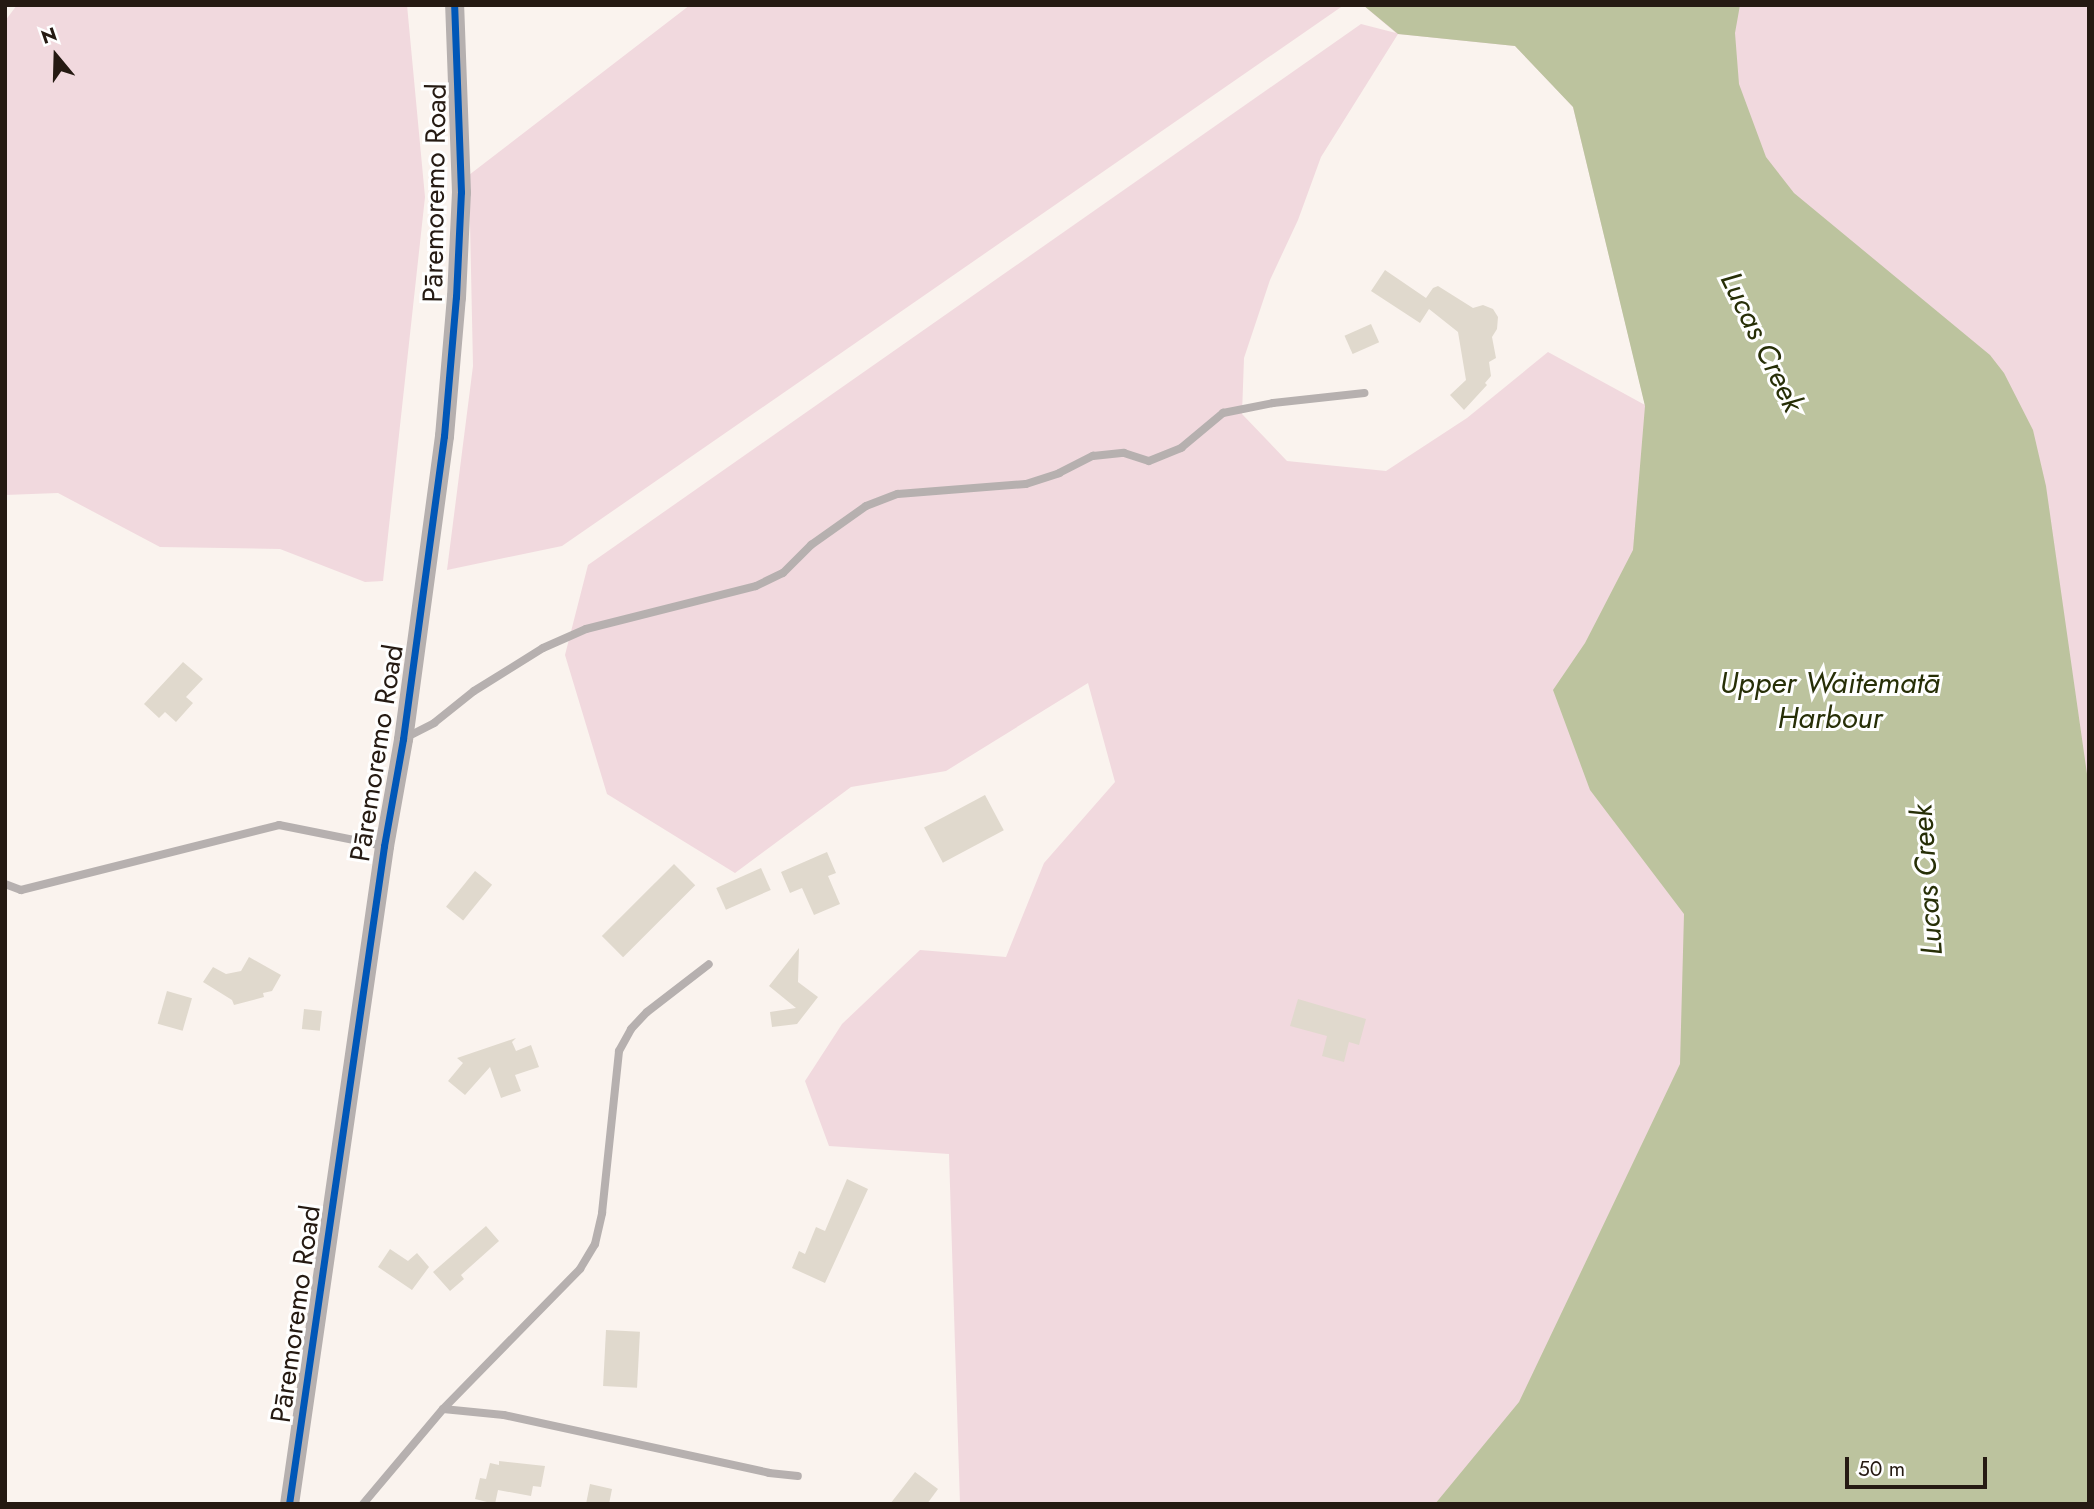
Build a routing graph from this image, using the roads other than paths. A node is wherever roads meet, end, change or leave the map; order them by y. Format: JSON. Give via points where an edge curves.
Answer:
{"nodes":[{"id":1,"x":454,"y":5,"type":"edge"},
{"id":2,"x":1364,"y":393,"type":"dead end"},
{"id":3,"x":402,"y":739,"type":"junction"},
{"id":4,"x":383,"y":846,"type":"junction"},
{"id":5,"x":5,"y":884,"type":"edge"},
{"id":6,"x":709,"y":964,"type":"dead end"},
{"id":7,"x":443,"y":1409,"type":"junction"},
{"id":8,"x":798,"y":1476,"type":"dead end"},
{"id":9,"x":289,"y":1504,"type":"edge"},
{"id":10,"x":363,"y":1504,"type":"edge"}],
"edges":[{"from":1,"to":3,"type":"street","name":"Pāremoremo Road","via":[[461,192],[456,297],[444,436]]},
{"from":2,"to":3,"type":"lane","via":[[1223,413],[1181,448],[1149,461],[1124,453],[1093,456],[1026,484],[954,487],[887,498],[866,506],[811,545],[783,573],[756,586],[586,629],[544,648],[474,691],[434,723]]},
{"from":3,"to":4,"type":"street","name":"Pāremoremo Road"},
{"from":4,"to":5,"type":"lane","via":[[279,825],[21,890]]},
{"from":4,"to":9,"type":"street","name":"Pāremoremo Road"},
{"from":6,"to":7,"type":"lane","via":[[647,1012],[619,1051],[602,1213],[580,1269]]},
{"from":7,"to":8,"type":"lane","via":[[504,1415]]},
{"from":7,"to":10,"type":"lane"}]}
